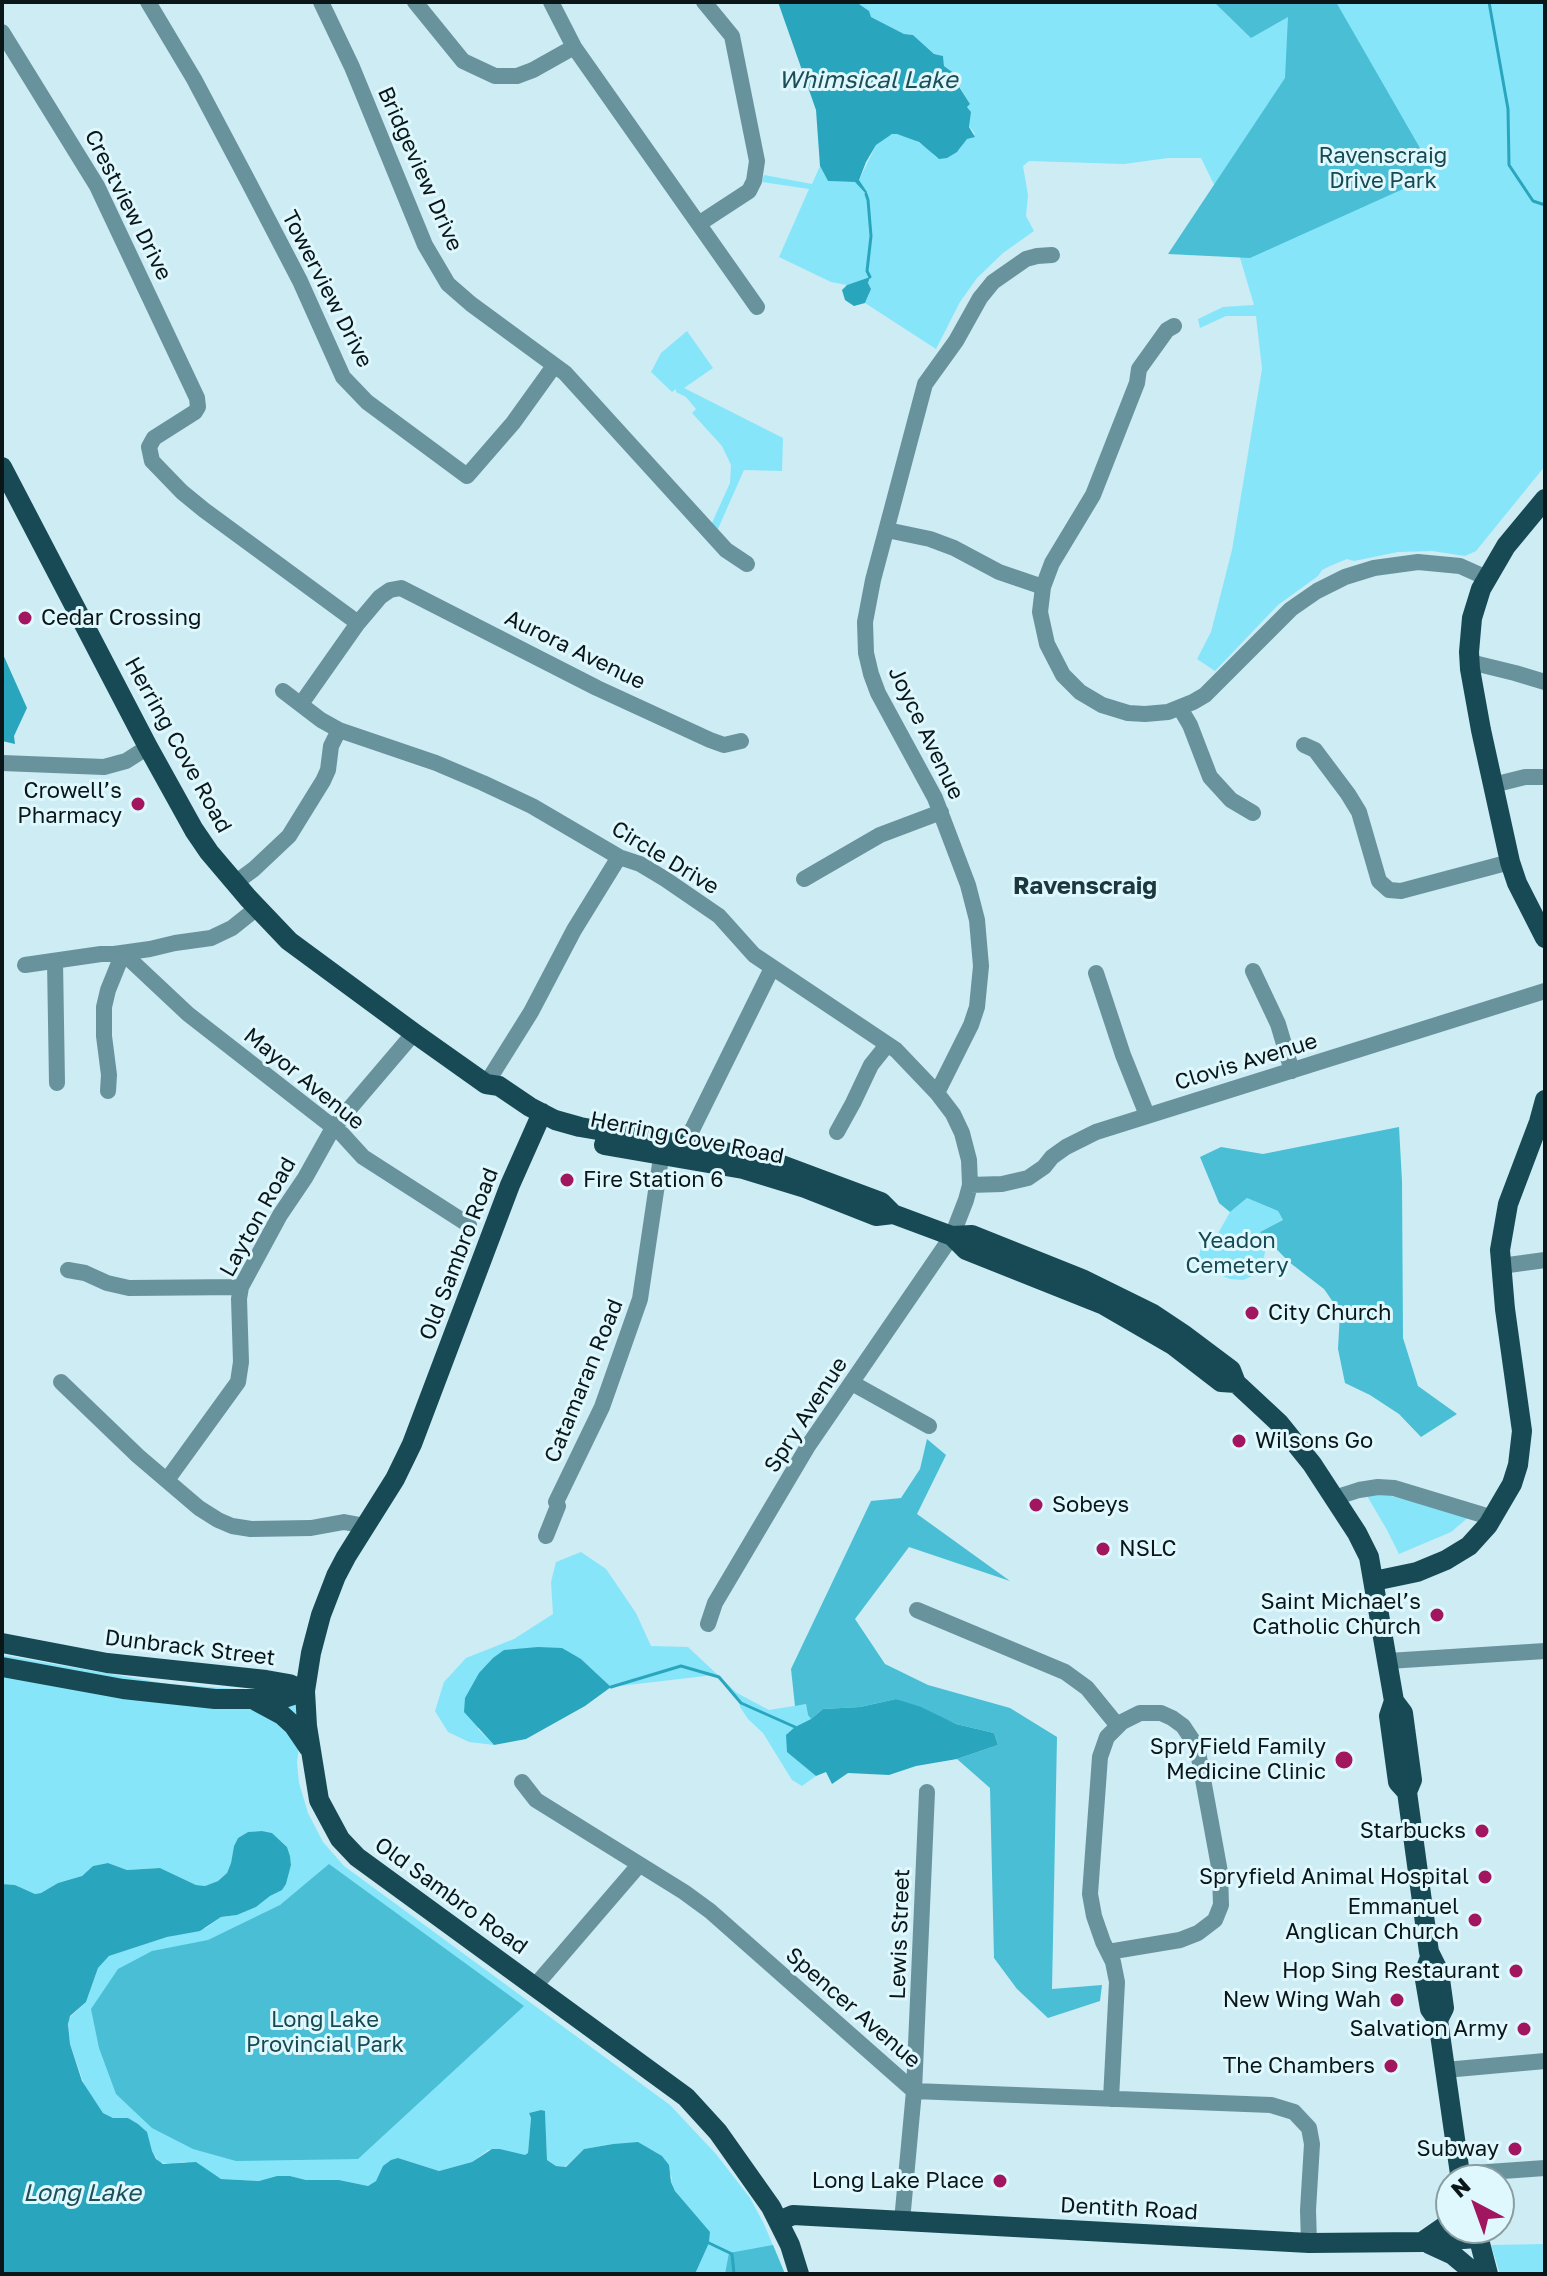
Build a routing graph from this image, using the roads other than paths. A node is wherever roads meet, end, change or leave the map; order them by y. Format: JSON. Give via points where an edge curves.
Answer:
{"nodes":[{"id":1,"x":148,"y":2,"type":"edge"},
{"id":2,"x":321,"y":2,"type":"edge"},
{"id":3,"x":415,"y":2,"type":"edge"},
{"id":4,"x":551,"y":2,"type":"edge"},
{"id":5,"x":704,"y":2,"type":"edge"},
{"id":6,"x":2,"y":32,"type":"edge"},
{"id":7,"x":574,"y":47,"type":"junction"},
{"id":8,"x":700,"y":223,"type":"junction"},
{"id":9,"x":1052,"y":255,"type":"dead end"},
{"id":10,"x":757,"y":307,"type":"dead end"},
{"id":11,"x":1174,"y":326,"type":"dead end"},
{"id":12,"x":554,"y":366,"type":"junction"},
{"id":13,"x":2,"y":467,"type":"edge"},
{"id":14,"x":1544,"y":503,"type":"edge"},
{"id":15,"x":887,"y":530,"type":"junction"},
{"id":16,"x":747,"y":564,"type":"dead end"},
{"id":17,"x":1487,"y":578,"type":"junction"},
{"id":18,"x":1043,"y":587,"type":"junction"},
{"id":19,"x":358,"y":623,"type":"junction"},
{"id":20,"x":1470,"y":662,"type":"junction"},
{"id":21,"x":1545,"y":682,"type":"edge"},
{"id":22,"x":283,"y":691,"type":"dead end"},
{"id":23,"x":301,"y":704,"type":"junction"},
{"id":24,"x":1180,"y":708,"type":"junction"},
{"id":25,"x":339,"y":730,"type":"junction"},
{"id":26,"x":741,"y":741,"type":"dead end"},
{"id":27,"x":1304,"y":745,"type":"dead end"},
{"id":28,"x":148,"y":747,"type":"junction"},
{"id":29,"x":2,"y":763,"type":"edge"},
{"id":30,"x":1545,"y":777,"type":"edge"},
{"id":31,"x":1493,"y":785,"type":"junction"},
{"id":32,"x":941,"y":812,"type":"junction"},
{"id":33,"x":1253,"y":813,"type":"dead end"},
{"id":34,"x":619,"y":857,"type":"junction"},
{"id":35,"x":1510,"y":862,"type":"junction"},
{"id":36,"x":804,"y":879,"type":"dead end"},
{"id":37,"x":235,"y":883,"type":"junction"},
{"id":38,"x":257,"y":908,"type":"junction"},
{"id":39,"x":1545,"y":938,"type":"edge"},
{"id":40,"x":123,"y":953,"type":"junction"},
{"id":41,"x":55,"y":961,"type":"junction"},
{"id":42,"x":25,"y":965,"type":"dead end"},
{"id":43,"x":772,"y":968,"type":"junction"},
{"id":44,"x":1253,"y":971,"type":"dead end"},
{"id":45,"x":1096,"y":973,"type":"dead end"},
{"id":46,"x":1545,"y":991,"type":"edge"},
{"id":47,"x":414,"y":1033,"type":"junction"},
{"id":48,"x":887,"y":1045,"type":"junction"},
{"id":49,"x":1292,"y":1071,"type":"junction"},
{"id":50,"x":57,"y":1083,"type":"dead end"},
{"id":51,"x":486,"y":1084,"type":"junction"},
{"id":52,"x":108,"y":1091,"type":"dead end"},
{"id":53,"x":937,"y":1093,"type":"junction"},
{"id":54,"x":1545,"y":1100,"type":"edge"},
{"id":55,"x":1147,"y":1115,"type":"junction"},
{"id":56,"x":539,"y":1120,"type":"junction"},
{"id":57,"x":333,"y":1128,"type":"junction"},
{"id":58,"x":837,"y":1132,"type":"dead end"},
{"id":59,"x":685,"y":1144,"type":"junction"},
{"id":60,"x":662,"y":1148,"type":"junction"},
{"id":61,"x":970,"y":1185,"type":"junction"},
{"id":62,"x":893,"y":1214,"type":"junction"},
{"id":63,"x":469,"y":1225,"type":"dead end"},
{"id":64,"x":952,"y":1236,"type":"junction"},
{"id":65,"x":1545,"y":1260,"type":"edge"},
{"id":66,"x":1501,"y":1266,"type":"junction"},
{"id":67,"x":68,"y":1270,"type":"dead end"},
{"id":68,"x":241,"y":1287,"type":"junction"},
{"id":69,"x":61,"y":1382,"type":"dead end"},
{"id":70,"x":852,"y":1383,"type":"junction"},
{"id":71,"x":929,"y":1426,"type":"dead end"},
{"id":72,"x":167,"y":1480,"type":"junction"},
{"id":73,"x":1334,"y":1498,"type":"junction"},
{"id":74,"x":1493,"y":1518,"type":"junction"},
{"id":75,"x":365,"y":1526,"type":"junction"},
{"id":76,"x":546,"y":1536,"type":"dead end"},
{"id":77,"x":1374,"y":1581,"type":"junction"},
{"id":78,"x":917,"y":1610,"type":"dead end"},
{"id":79,"x":708,"y":1624,"type":"dead end"},
{"id":80,"x":2,"y":1643,"type":"edge"},
{"id":81,"x":1545,"y":1651,"type":"edge"},
{"id":82,"x":1388,"y":1661,"type":"junction"},
{"id":83,"x":2,"y":1667,"type":"edge"},
{"id":84,"x":305,"y":1691,"type":"junction"},
{"id":85,"x":256,"y":1701,"type":"junction"},
{"id":86,"x":1118,"y":1726,"type":"junction"},
{"id":87,"x":310,"y":1749,"type":"junction"},
{"id":88,"x":522,"y":1782,"type":"dead end"},
{"id":89,"x":927,"y":1792,"type":"dead end"},
{"id":90,"x":639,"y":1865,"type":"junction"},
{"id":91,"x":1108,"y":1952,"type":"junction"},
{"id":92,"x":534,"y":1987,"type":"junction"},
{"id":93,"x":1545,"y":2061,"type":"edge"},
{"id":94,"x":1445,"y":2070,"type":"junction"},
{"id":95,"x":914,"y":2091,"type":"junction"},
{"id":96,"x":1111,"y":2099,"type":"junction"},
{"id":97,"x":1459,"y":2164,"type":"edge"},
{"id":98,"x":1545,"y":2168,"type":"edge"},
{"id":99,"x":1515,"y":2172,"type":"edge"},
{"id":100,"x":779,"y":2221,"type":"junction"},
{"id":101,"x":902,"y":2221,"type":"junction"},
{"id":102,"x":1435,"y":2233,"type":"edge"},
{"id":103,"x":1435,"y":2240,"type":"edge"},
{"id":104,"x":1422,"y":2242,"type":"junction"},
{"id":105,"x":1309,"y":2243,"type":"junction"},
{"id":106,"x":1471,"y":2244,"type":"edge"},
{"id":107,"x":1477,"y":2273,"type":"edge"},
{"id":108,"x":799,"y":2274,"type":"edge"}],
"edges":[{"from":1,"to":12,"type":"street","name":"Towerview Drive","via":[[248,181],[343,377],[367,402],[467,476]]},
{"from":2,"to":12,"type":"street","name":"Bridgeview Drive","via":[[425,245],[448,284]]},
{"from":3,"to":7,"type":"street","via":[[463,61],[495,76],[517,76]]},
{"from":4,"to":7,"type":"street"},
{"from":5,"to":8,"type":"street","via":[[732,36],[757,161],[749,191]]},
{"from":6,"to":19,"type":"street","name":"Crestview Drive","via":[[97,186],[197,398],[193,414],[154,438],[152,461],[204,510]]},
{"from":7,"to":8,"type":"street"},
{"from":8,"to":10,"type":"street"},
{"from":9,"to":15,"type":"street","name":"Joyce Avenue","via":[[1026,259],[993,282],[925,384]]},
{"from":11,"to":18,"type":"street","via":[[1139,369],[1093,495]]},
{"from":12,"to":16,"type":"street","name":"Bridgeview Drive","via":[[726,550]]},
{"from":13,"to":28,"type":"main road","name":"Herring Cove Road"},
{"from":14,"to":17,"type":"main road","via":[[1506,546]]},
{"from":15,"to":18,"type":"street","via":[[930,539]]},
{"from":15,"to":32,"type":"street","name":"Joyce Avenue","via":[[865,622],[866,653],[878,693]]},
{"from":17,"to":20,"type":"main road","via":[[1472,618]]},
{"from":17,"to":24,"type":"street","via":[[1460,566],[1418,562],[1345,577],[1291,609],[1216,686]]},
{"from":18,"to":24,"type":"street","via":[[1044,633],[1070,684],[1102,705],[1128,713]]},
{"from":19,"to":23,"type":"street"},
{"from":19,"to":26,"type":"street","name":"Aurora Avenue","via":[[380,597],[401,588],[710,740],[724,745]]},
{"from":20,"to":21,"type":"street"},
{"from":20,"to":31,"type":"main road"},
{"from":22,"to":23,"type":"street","name":"Circle Drive"},
{"from":23,"to":25,"type":"street","name":"Circle Drive"},
{"from":24,"to":33,"type":"street","via":[[1215,784]]},
{"from":25,"to":34,"type":"street","name":"Circle Drive","via":[[483,783]]},
{"from":25,"to":37,"type":"street","via":[[323,781],[289,836]]},
{"from":27,"to":35,"type":"street","via":[[1315,750],[1348,794],[1359,812],[1379,881],[1394,891]]},
{"from":28,"to":29,"type":"street","via":[[104,767]]},
{"from":28,"to":37,"type":"main road","name":"Herring Cove Road","via":[[194,830]]},
{"from":30,"to":31,"type":"street"},
{"from":31,"to":35,"type":"main road"},
{"from":32,"to":36,"type":"street","via":[[880,835]]},
{"from":32,"to":53,"type":"street","name":"Joyce Avenue","via":[[968,885],[981,966],[971,1025]]},
{"from":34,"to":43,"type":"street","name":"Circle Drive","via":[[640,864],[719,916]]},
{"from":34,"to":51,"type":"street"},
{"from":35,"to":39,"type":"main road"},
{"from":37,"to":38,"type":"main road","name":"Herring Cove Road"},
{"from":38,"to":40,"type":"street","via":[[215,937]]},
{"from":38,"to":47,"type":"main road","name":"Herring Cove Road","via":[[289,941]]},
{"from":40,"to":41,"type":"street"},
{"from":40,"to":52,"type":"street","via":[[104,1007]]},
{"from":40,"to":57,"type":"street","name":"Mayor Avenue","via":[[188,1014]]},
{"from":41,"to":42,"type":"street"},
{"from":41,"to":50,"type":"street"},
{"from":43,"to":48,"type":"street","name":"Circle Drive"},
{"from":43,"to":59,"type":"street"},
{"from":44,"to":49,"type":"street","via":[[1278,1024]]},
{"from":45,"to":55,"type":"street"},
{"from":46,"to":49,"type":"street","name":"Clovis Avenue"},
{"from":47,"to":51,"type":"main road","name":"Herring Cove Road"},
{"from":47,"to":57,"type":"street","name":"Layton Road"},
{"from":48,"to":53,"type":"street","name":"Circle Drive"},
{"from":48,"to":58,"type":"street"},
{"from":49,"to":55,"type":"street","name":"Clovis Avenue"},
{"from":51,"to":56,"type":"main road","name":"Herring Cove Road","via":[[491,1097]]},
{"from":53,"to":61,"type":"street","name":"Circle Drive","via":[[962,1133]]},
{"from":54,"to":66,"type":"main road","via":[[1508,1204]]},
{"from":55,"to":61,"type":"street","name":"Clovis Avenue","via":[[1079,1139],[1028,1178]]},
{"from":56,"to":60,"type":"main road","name":"Herring Cove Road","via":[[576,1140]]},
{"from":56,"to":75,"type":"main road","name":"Old Sambro Road","via":[[412,1444]]},
{"from":57,"to":63,"type":"street","name":"Mayor Avenue","via":[[363,1157]]},
{"from":57,"to":68,"type":"street","name":"Layton Road"},
{"from":59,"to":60,"type":"main road","name":"Herring Cove Road"},
{"from":59,"to":62,"type":"main road","name":"Herring Cove Road","via":[[782,1165],[881,1202]]},
{"from":60,"to":62,"type":"main road","name":"Herring Cove Road","via":[[805,1188],[876,1216]]},
{"from":60,"to":76,"type":"street","name":"Catamaran Road","via":[[640,1299],[602,1407],[556,1502]]},
{"from":61,"to":64,"type":"street","name":"Circle Drive"},
{"from":62,"to":64,"type":"main road","name":"Herring Cove Road"},
{"from":64,"to":70,"type":"street","name":"Spry Avenue"},
{"from":64,"to":73,"type":"main road","name":"Herring Cove Road","via":[[966,1250],[1104,1305],[1173,1345],[1221,1382],[1236,1383],[1279,1423]]},
{"from":65,"to":66,"type":"street"},
{"from":66,"to":74,"type":"main road","via":[[1522,1440],[1512,1484]]},
{"from":67,"to":68,"type":"street","via":[[129,1288]]},
{"from":68,"to":72,"type":"street","name":"Layton Road","via":[[238,1382]]},
{"from":69,"to":72,"type":"street"},
{"from":70,"to":71,"type":"street"},
{"from":70,"to":79,"type":"street","name":"Spry Avenue","via":[[808,1446],[715,1603]]},
{"from":72,"to":75,"type":"street","via":[[199,1508],[237,1527],[311,1528],[344,1522]]},
{"from":73,"to":74,"type":"street","via":[[1394,1488]]},
{"from":73,"to":77,"type":"main road","name":"Herring Cove Road","via":[[1369,1557]]},
{"from":74,"to":77,"type":"main road","via":[[1469,1546],[1446,1560]]},
{"from":75,"to":84,"type":"main road","name":"Old Sambro Road","via":[[328,1595]]},
{"from":77,"to":82,"type":"main road","name":"Herring Cove Road"},
{"from":78,"to":86,"type":"street","via":[[1065,1672],[1087,1688]]},
{"from":80,"to":84,"type":"main road","name":"Dunbrack Street","via":[[107,1663],[266,1680]]},
{"from":81,"to":82,"type":"street"},
{"from":82,"to":94,"type":"main road","name":"Herring Cove Road","via":[[1394,1701],[1403,1713],[1412,1780],[1407,1792],[1430,1957],[1424,1974]]},
{"from":83,"to":85,"type":"main road","name":"Dunbrack Street","via":[[142,1692]]},
{"from":84,"to":85,"type":"main road","name":"Dunbrack Street"},
{"from":84,"to":87,"type":"main road","name":"Old Sambro Road"},
{"from":85,"to":87,"type":"main road","via":[[282,1715]]},
{"from":86,"to":91,"type":"street","via":[[1100,1757],[1090,1883],[1094,1916]]},
{"from":86,"to":91,"type":"street","via":[[1140,1713],[1161,1713],[1180,1723],[1195,1744],[1222,1900],[1215,1920],[1198,1933]]},
{"from":87,"to":92,"type":"main road","name":"Old Sambro Road","via":[[319,1800],[348,1848]]},
{"from":88,"to":90,"type":"street","name":"Spencer Avenue","via":[[536,1800]]},
{"from":89,"to":95,"type":"street","name":"Lewis Street"},
{"from":90,"to":92,"type":"street"},
{"from":90,"to":95,"type":"street","name":"Spencer Avenue","via":[[710,1911]]},
{"from":91,"to":96,"type":"street","via":[[1117,1982]]},
{"from":92,"to":100,"type":"main road","name":"Old Sambro Road","via":[[686,2097],[718,2132]]},
{"from":93,"to":94,"type":"street"},
{"from":94,"to":97,"type":"main road","name":"Herring Cove Road"},
{"from":95,"to":96,"type":"street","name":"Spencer Avenue"},
{"from":95,"to":101,"type":"street","name":"Lewis Street"},
{"from":96,"to":105,"type":"street","name":"Spencer Avenue","via":[[1276,2106],[1294,2112],[1309,2128],[1312,2144]]},
{"from":98,"to":99,"type":"street"},
{"from":100,"to":101,"type":"main road","name":"Dentith Road","via":[[793,2215]]},
{"from":100,"to":108,"type":"main road","name":"Old Sambro Road"},
{"from":101,"to":105,"type":"main road","name":"Dentith Road"},
{"from":102,"to":104,"type":"main road"},
{"from":103,"to":104,"type":"main road","name":"Dentith Road"},
{"from":104,"to":105,"type":"main road","name":"Dentith Road"},
{"from":104,"to":107,"type":"main road"},
{"from":106,"to":107,"type":"main road"}]}
